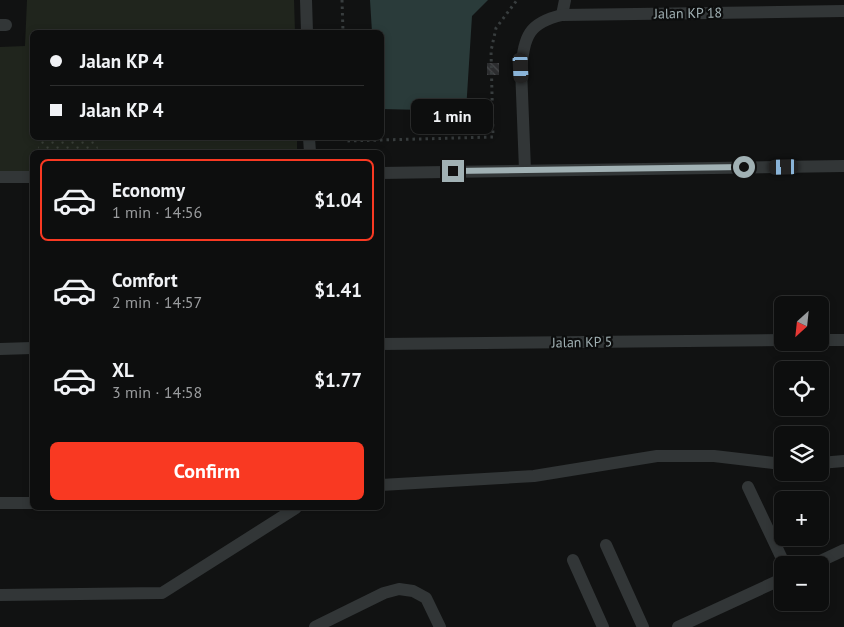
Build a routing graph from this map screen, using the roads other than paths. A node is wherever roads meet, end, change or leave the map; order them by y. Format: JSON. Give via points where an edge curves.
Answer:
{"nodes":[{"id":1,"x":306,"y":0,"type":"edge"},
{"id":2,"x":565,"y":0,"type":"edge"},
{"id":3,"x":844,"y":11,"type":"edge"},
{"id":4,"x":562,"y":15,"type":"junction"},
{"id":5,"x":307,"y":30,"type":"edge"},
{"id":6,"x":844,"y":166,"type":"edge"},
{"id":7,"x":525,"y":170,"type":"junction"},
{"id":8,"x":384,"y":173,"type":"edge"},
{"id":9,"x":0,"y":177,"type":"edge"},
{"id":10,"x":30,"y":177,"type":"edge"},
{"id":11,"x":774,"y":340,"type":"edge"},
{"id":12,"x":829,"y":340,"type":"edge"},
{"id":13,"x":844,"y":340,"type":"edge"},
{"id":14,"x":384,"y":344,"type":"edge"},
{"id":15,"x":30,"y":348,"type":"edge"},
{"id":16,"x":0,"y":349,"type":"edge"},
{"id":17,"x":844,"y":461,"type":"edge"},
{"id":18,"x":829,"y":462,"type":"edge"},
{"id":19,"x":774,"y":463,"type":"edge"},
{"id":20,"x":384,"y":485,"type":"edge"},
{"id":21,"x":748,"y":487,"type":"dead end"},
{"id":22,"x":0,"y":503,"type":"edge"},
{"id":23,"x":30,"y":503,"type":"edge"},
{"id":24,"x":293,"y":510,"type":"edge"},
{"id":25,"x":606,"y":545,"type":"dead end"},
{"id":26,"x":844,"y":550,"type":"edge"},
{"id":27,"x":781,"y":556,"type":"edge"},
{"id":28,"x":829,"y":557,"type":"edge"},
{"id":29,"x":572,"y":560,"type":"dead end"},
{"id":30,"x":774,"y":583,"type":"edge"},
{"id":31,"x":0,"y":595,"type":"edge"},
{"id":32,"x":315,"y":627,"type":"edge"},
{"id":33,"x":440,"y":627,"type":"edge"},
{"id":34,"x":604,"y":627,"type":"edge"},
{"id":35,"x":643,"y":627,"type":"edge"},
{"id":36,"x":678,"y":627,"type":"edge"}],
"edges":[{"from":1,"to":5,"type":"street"},
{"from":2,"to":4,"type":"street"},
{"from":3,"to":4,"type":"street","name":"Jalan KP 18"},
{"from":4,"to":7,"type":"street","name":"Jalan KP 18","via":[[545,19],[534,27],[526,40],[521,68]]},
{"from":6,"to":7,"type":"street"},
{"from":7,"to":8,"type":"street"},
{"from":9,"to":10,"type":"street"},
{"from":11,"to":14,"type":"street","name":"Jalan KP 5"},
{"from":12,"to":13,"type":"street"},
{"from":15,"to":16,"type":"street"},
{"from":17,"to":18,"type":"street"},
{"from":19,"to":20,"type":"street","via":[[714,456],[657,456],[534,476]]},
{"from":21,"to":27,"type":"street"},
{"from":22,"to":23,"type":"street"},
{"from":24,"to":31,"type":"street","via":[[162,593]]},
{"from":25,"to":35,"type":"street"},
{"from":26,"to":28,"type":"street"},
{"from":29,"to":34,"type":"street"},
{"from":30,"to":36,"type":"street"},
{"from":32,"to":33,"type":"street","via":[[384,593],[399,589],[413,591],[426,598]]}]}
